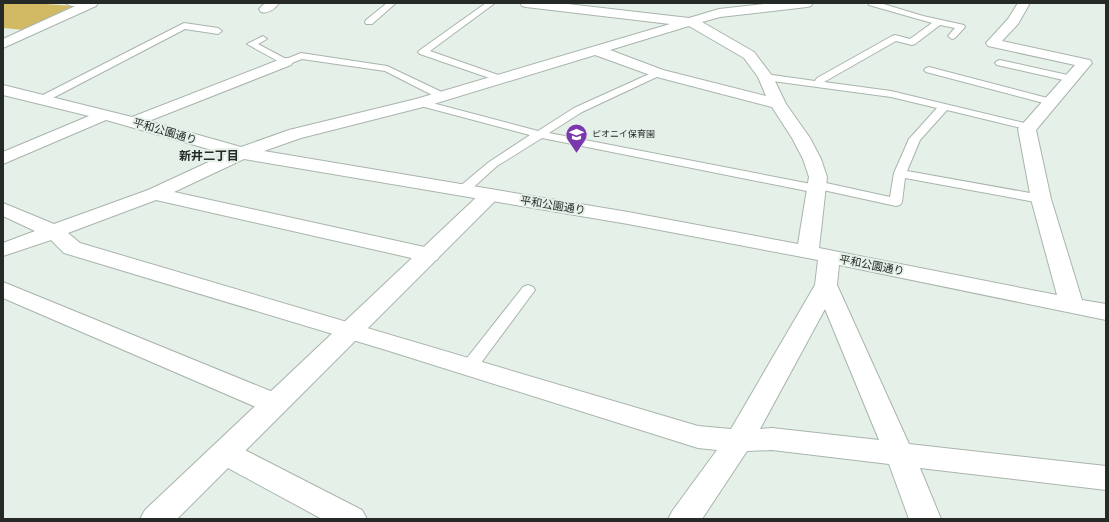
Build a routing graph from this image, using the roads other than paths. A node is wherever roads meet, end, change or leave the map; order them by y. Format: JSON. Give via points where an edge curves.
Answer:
{"nodes":[{"id":1,"x":69,"y":3,"type":"edge"},
{"id":2,"x":392,"y":3,"type":"edge"},
{"id":3,"x":491,"y":3,"type":"edge"},
{"id":4,"x":526,"y":3,"type":"edge"},
{"id":5,"x":807,"y":3,"type":"edge"},
{"id":6,"x":872,"y":3,"type":"edge"},
{"id":7,"x":1024,"y":3,"type":"edge"},
{"id":8,"x":91,"y":4,"type":"edge"},
{"id":9,"x":724,"y":8,"type":"edge"},
{"id":10,"x":369,"y":22,"type":"dead end"},
{"id":11,"x":691,"y":22,"type":"junction"},
{"id":12,"x":938,"y":22,"type":"junction"},
{"id":13,"x":218,"y":31,"type":"dead end"},
{"id":14,"x":952,"y":36,"type":"dead end"},
{"id":15,"x":263,"y":39,"type":"dead end"},
{"id":16,"x":3,"y":44,"type":"edge"},
{"id":17,"x":595,"y":50,"type":"junction"},
{"id":18,"x":286,"y":62,"type":"junction"},
{"id":19,"x":1000,"y":63,"type":"dead end"},
{"id":20,"x":928,"y":70,"type":"dead end"},
{"id":21,"x":658,"y":73,"type":"junction"},
{"id":22,"x":765,"y":77,"type":"junction"},
{"id":23,"x":501,"y":79,"type":"junction"},
{"id":24,"x":1072,"y":79,"type":"junction"},
{"id":25,"x":818,"y":84,"type":"junction"},
{"id":26,"x":3,"y":90,"type":"edge"},
{"id":27,"x":442,"y":96,"type":"junction"},
{"id":28,"x":43,"y":99,"type":"junction"},
{"id":29,"x":1051,"y":102,"type":"junction"},
{"id":30,"x":421,"y":103,"type":"junction"},
{"id":31,"x":778,"y":104,"type":"junction"},
{"id":32,"x":945,"y":106,"type":"junction"},
{"id":33,"x":105,"y":115,"type":"junction"},
{"id":34,"x":133,"y":122,"type":"junction"},
{"id":35,"x":1029,"y":127,"type":"junction"},
{"id":36,"x":538,"y":134,"type":"junction"},
{"id":37,"x":242,"y":153,"type":"junction"},
{"id":38,"x":3,"y":159,"type":"edge"},
{"id":39,"x":900,"y":173,"type":"junction"},
{"id":40,"x":817,"y":187,"type":"junction"},
{"id":41,"x":463,"y":190,"type":"junction"},
{"id":42,"x":155,"y":194,"type":"junction"},
{"id":43,"x":490,"y":195,"type":"junction"},
{"id":44,"x":1041,"y":199,"type":"junction"},
{"id":45,"x":3,"y":209,"type":"edge"},
{"id":46,"x":55,"y":232,"type":"junction"},
{"id":47,"x":3,"y":250,"type":"edge"},
{"id":48,"x":808,"y":252,"type":"junction"},
{"id":49,"x":429,"y":255,"type":"junction"},
{"id":50,"x":829,"y":256,"type":"junction"},
{"id":51,"x":826,"y":285,"type":"junction"},
{"id":52,"x":3,"y":289,"type":"edge"},
{"id":53,"x":528,"y":290,"type":"dead end"},
{"id":54,"x":1072,"y":305,"type":"junction"},
{"id":55,"x":1106,"y":312,"type":"edge"},
{"id":56,"x":350,"y":330,"type":"junction"},
{"id":57,"x":469,"y":367,"type":"junction"},
{"id":58,"x":275,"y":404,"type":"junction"},
{"id":59,"x":739,"y":441,"type":"junction"},
{"id":60,"x":225,"y":453,"type":"junction"},
{"id":61,"x":900,"y":455,"type":"junction"},
{"id":62,"x":1106,"y":478,"type":"edge"},
{"id":63,"x":156,"y":519,"type":"edge"},
{"id":64,"x":351,"y":519,"type":"edge"},
{"id":65,"x":684,"y":519,"type":"edge"},
{"id":66,"x":925,"y":519,"type":"edge"}],
"edges":[{"from":1,"to":8,"type":"lane"},
{"from":2,"to":10,"type":"lane"},
{"from":3,"to":23,"type":"lane","via":[[423,52]]},
{"from":4,"to":11,"type":"street"},
{"from":5,"to":9,"type":"street"},
{"from":6,"to":12,"type":"lane"},
{"from":7,"to":24,"type":"street","via":[[1013,22],[993,43],[1085,63]]},
{"from":8,"to":16,"type":"street"},
{"from":9,"to":11,"type":"street"},
{"from":11,"to":17,"type":"street"},
{"from":11,"to":22,"type":"street","via":[[749,55]]},
{"from":12,"to":14,"type":"lane","via":[[961,27]]},
{"from":12,"to":25,"type":"lane","via":[[912,42],[895,38],[820,80]]},
{"from":13,"to":28,"type":"lane","via":[[184,26]]},
{"from":15,"to":18,"type":"lane","via":[[252,44]]},
{"from":17,"to":21,"type":"street"},
{"from":17,"to":23,"type":"street"},
{"from":18,"to":27,"type":"lane","via":[[301,56],[387,69]]},
{"from":18,"to":34,"type":"street"},
{"from":19,"to":24,"type":"lane"},
{"from":20,"to":29,"type":"lane"},
{"from":21,"to":31,"type":"street"},
{"from":21,"to":36,"type":"lane","via":[[578,110]]},
{"from":22,"to":25,"type":"lane"},
{"from":22,"to":31,"type":"street"},
{"from":23,"to":27,"type":"street"},
{"from":24,"to":29,"type":"street"},
{"from":25,"to":32,"type":"lane","via":[[892,94]]},
{"from":26,"to":28,"type":"street","name":"平和公園通り"},
{"from":27,"to":30,"type":"street"},
{"from":28,"to":33,"type":"street","name":"平和公園通り"},
{"from":29,"to":35,"type":"street"},
{"from":30,"to":36,"type":"lane"},
{"from":30,"to":37,"type":"street","via":[[295,134]]},
{"from":31,"to":40,"type":"street","via":[[812,159],[818,177]]},
{"from":32,"to":35,"type":"lane"},
{"from":32,"to":39,"type":"lane","via":[[915,139]]},
{"from":33,"to":34,"type":"street","name":"平和公園通り"},
{"from":33,"to":38,"type":"street"},
{"from":34,"to":37,"type":"street","name":"平和公園通り"},
{"from":35,"to":44,"type":"street","via":[[1027,129]]},
{"from":36,"to":40,"type":"lane"},
{"from":36,"to":41,"type":"lane","via":[[493,164]]},
{"from":37,"to":41,"type":"street","name":"平和公園通り"},
{"from":37,"to":42,"type":"street"},
{"from":39,"to":40,"type":"lane","via":[[896,202]]},
{"from":39,"to":44,"type":"lane"},
{"from":40,"to":48,"type":"street"},
{"from":41,"to":43,"type":"street","name":"平和公園通り"},
{"from":42,"to":46,"type":"street"},
{"from":42,"to":49,"type":"street"},
{"from":43,"to":48,"type":"street","name":"平和公園通り"},
{"from":43,"to":49,"type":"street"},
{"from":44,"to":54,"type":"street"},
{"from":45,"to":46,"type":"street"},
{"from":46,"to":47,"type":"street"},
{"from":46,"to":56,"type":"street","via":[[72,248]]},
{"from":48,"to":50,"type":"street","name":"平和公園通り"},
{"from":49,"to":56,"type":"street"},
{"from":50,"to":51,"type":"street"},
{"from":50,"to":54,"type":"street","name":"平和公園通り"},
{"from":51,"to":59,"type":"street"},
{"from":51,"to":61,"type":"street"},
{"from":52,"to":58,"type":"street"},
{"from":53,"to":57,"type":"lane"},
{"from":54,"to":55,"type":"street","name":"平和公園通り"},
{"from":56,"to":57,"type":"street"},
{"from":56,"to":58,"type":"street"},
{"from":57,"to":59,"type":"street","via":[[698,438]]},
{"from":58,"to":60,"type":"street"},
{"from":59,"to":61,"type":"street","via":[[772,439]]},
{"from":59,"to":65,"type":"street"},
{"from":60,"to":63,"type":"street"},
{"from":60,"to":64,"type":"street"},
{"from":61,"to":62,"type":"street"},
{"from":61,"to":66,"type":"street"}]}
